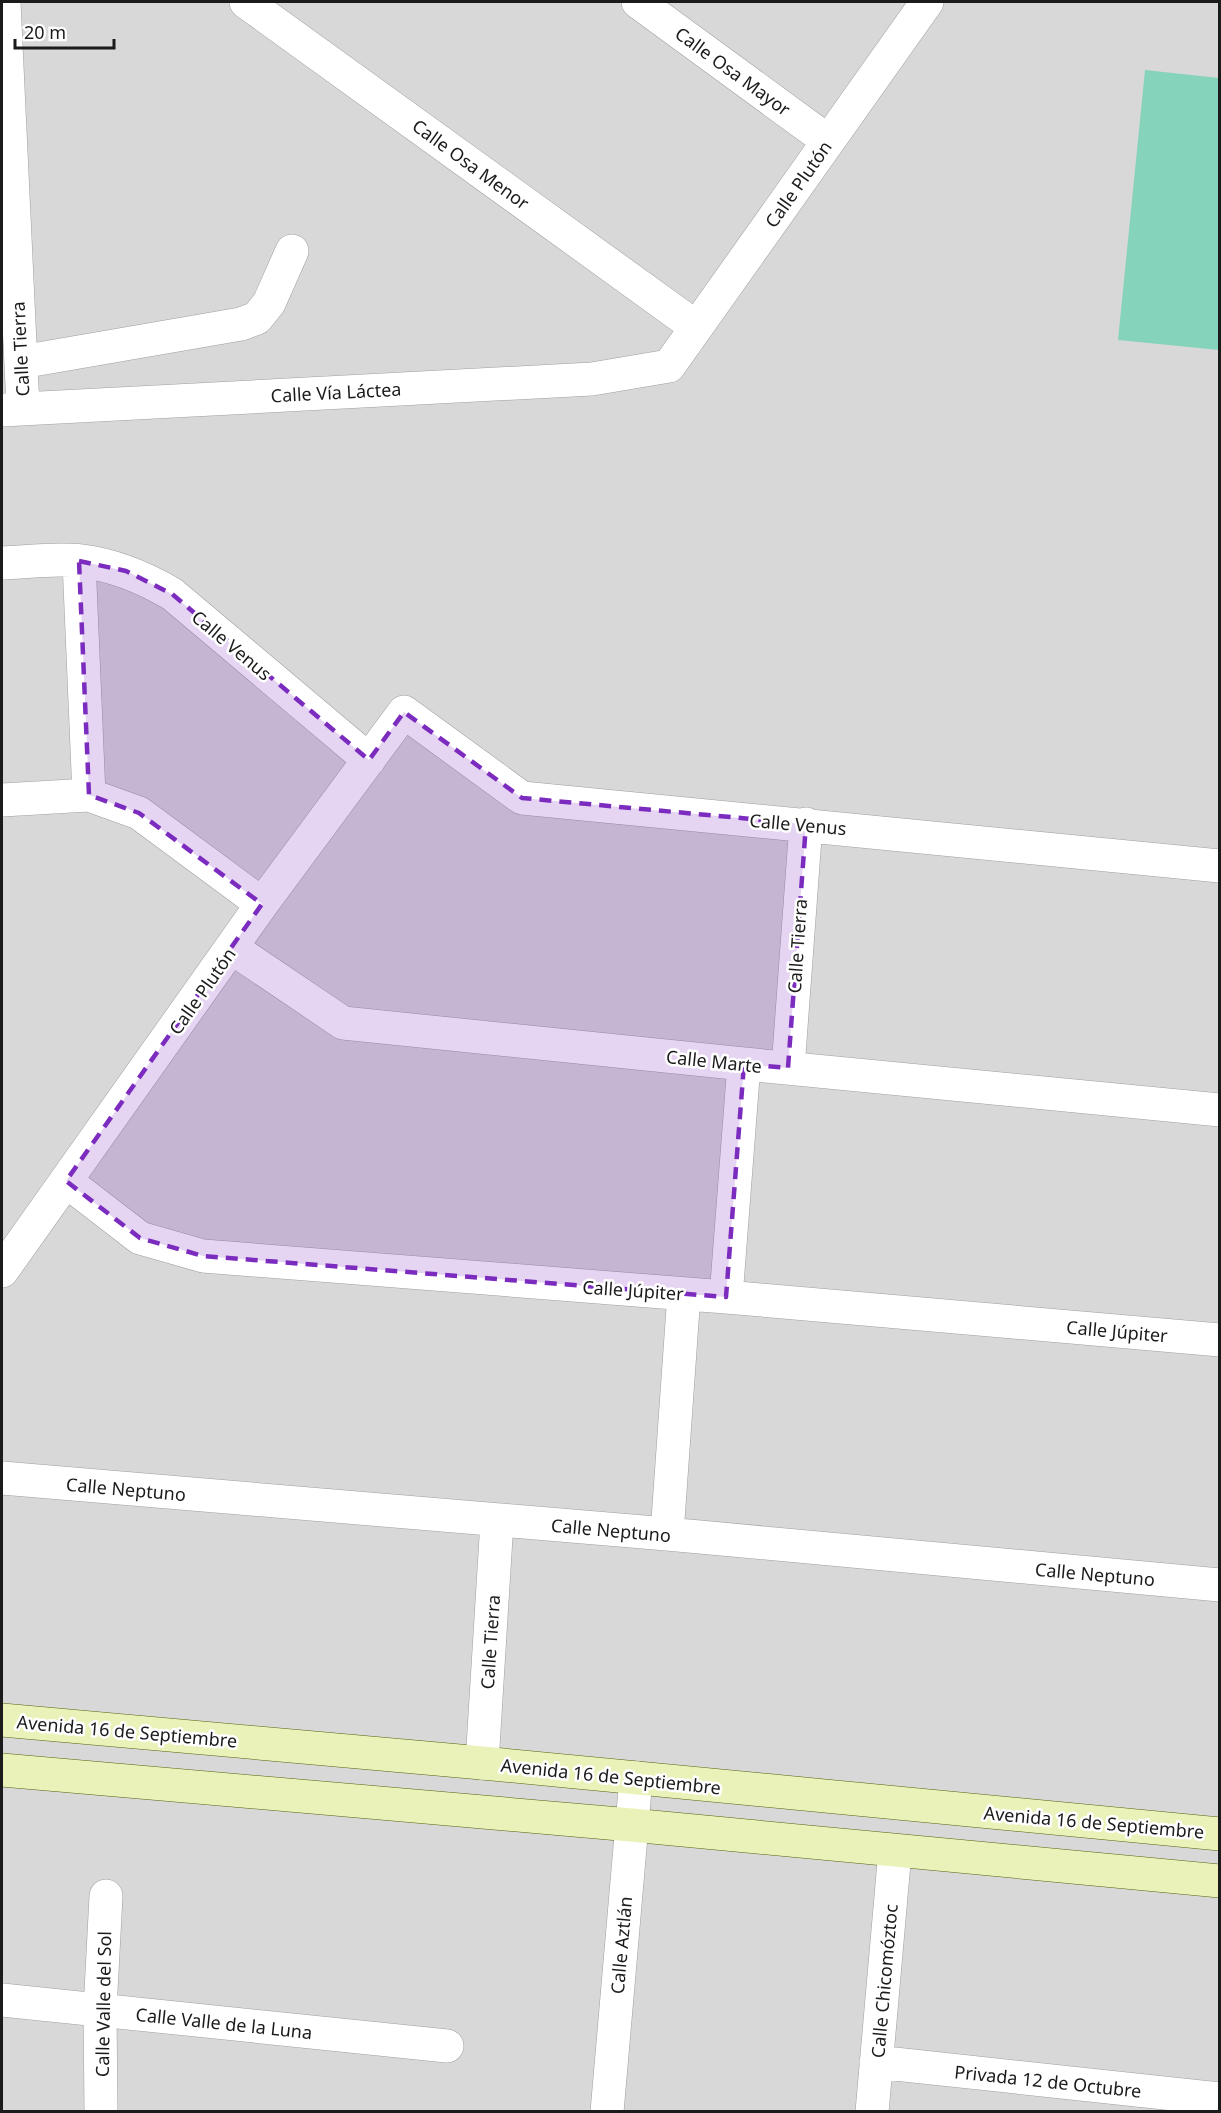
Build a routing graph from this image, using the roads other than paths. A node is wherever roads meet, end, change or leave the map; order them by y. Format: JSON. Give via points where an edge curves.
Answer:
{"nodes":[{"id":1,"x":4,"y":2,"type":"edge"},
{"id":2,"x":246,"y":2,"type":"edge"},
{"id":3,"x":638,"y":2,"type":"edge"},
{"id":4,"x":927,"y":2,"type":"edge"},
{"id":5,"x":828,"y":141,"type":"junction"},
{"id":6,"x":292,"y":251,"type":"dead end"},
{"id":7,"x":696,"y":327,"type":"junction"},
{"id":8,"x":21,"y":362,"type":"junction"},
{"id":9,"x":669,"y":366,"type":"joint"},
{"id":10,"x":12,"y":409,"type":"edge"},
{"id":11,"x":80,"y":561,"type":"junction"},
{"id":12,"x":2,"y":563,"type":"edge"},
{"id":13,"x":404,"y":712,"type":"joint"},
{"id":14,"x":369,"y":760,"type":"junction"},
{"id":15,"x":89,"y":795,"type":"junction"},
{"id":16,"x":2,"y":800,"type":"edge"},
{"id":17,"x":806,"y":824,"type":"junction"},
{"id":18,"x":1220,"y":866,"type":"edge"},
{"id":19,"x":262,"y":904,"type":"junction"},
{"id":20,"x":232,"y":948,"type":"junction"},
{"id":21,"x":744,"y":1064,"type":"junction"},
{"id":22,"x":788,"y":1068,"type":"junction"},
{"id":23,"x":1220,"y":1110,"type":"edge"},
{"id":24,"x":66,"y":1181,"type":"junction"},
{"id":25,"x":2,"y":1271,"type":"edge"},
{"id":26,"x":684,"y":1294,"type":"junction"},
{"id":27,"x":726,"y":1297,"type":"junction"},
{"id":28,"x":1220,"y":1340,"type":"edge"},
{"id":29,"x":2,"y":1478,"type":"edge"},
{"id":30,"x":497,"y":1521,"type":"junction"},
{"id":31,"x":667,"y":1534,"type":"junction"},
{"id":32,"x":1220,"y":1585,"type":"edge"},
{"id":33,"x":2,"y":1720,"type":"edge"},
{"id":34,"x":482,"y":1763,"type":"junction"},
{"id":35,"x":2,"y":1770,"type":"edge"},
{"id":36,"x":636,"y":1778,"type":"junction"},
{"id":37,"x":631,"y":1825,"type":"junction"},
{"id":38,"x":1220,"y":1834,"type":"edge"},
{"id":39,"x":895,"y":1851,"type":"junction"},
{"id":40,"x":1220,"y":1881,"type":"edge"},
{"id":41,"x":106,"y":1896,"type":"dead end"},
{"id":42,"x":2,"y":2000,"type":"edge"},
{"id":43,"x":100,"y":2010,"type":"junction"},
{"id":44,"x":447,"y":2046,"type":"dead end"},
{"id":45,"x":876,"y":2062,"type":"junction"},
{"id":46,"x":1220,"y":2099,"type":"edge"},
{"id":47,"x":101,"y":2112,"type":"edge"},
{"id":48,"x":607,"y":2112,"type":"edge"},
{"id":49,"x":872,"y":2112,"type":"edge"}],
"edges":[{"from":1,"to":8,"type":"street","name":"Calle Tierra"},
{"from":2,"to":7,"type":"street","name":"Calle Osa Menor"},
{"from":3,"to":5,"type":"street","name":"Calle Osa Mayor"},
{"from":4,"to":5,"type":"street","name":"Calle Plutón"},
{"from":5,"to":7,"type":"street","name":"Calle Plutón"},
{"from":6,"to":8,"type":"street","via":[[269,303],[257,318]]},
{"from":7,"to":9,"type":"street","name":"Calle Plutón"},
{"from":8,"to":10,"type":"street","name":"Calle Tierra"},
{"from":9,"to":10,"type":"street","name":"Calle Vía Láctea","via":[[592,379]]},
{"from":11,"to":12,"type":"street","name":"Calle Venus"},
{"from":11,"to":14,"type":"street","name":"Calle Venus","via":[[126,571],[172,594]]},
{"from":11,"to":15,"type":"street"},
{"from":13,"to":14,"type":"street","name":"Calle Plutón"},
{"from":13,"to":17,"type":"street","name":"Calle Venus","via":[[522,798]]},
{"from":14,"to":19,"type":"street","name":"Calle Plutón"},
{"from":15,"to":16,"type":"street"},
{"from":15,"to":19,"type":"street","via":[[139,813]]},
{"from":17,"to":18,"type":"street","name":"Calle Venus"},
{"from":17,"to":22,"type":"street","name":"Calle Tierra"},
{"from":19,"to":20,"type":"street","name":"Calle Plutón"},
{"from":20,"to":21,"type":"street","name":"Calle Marte","via":[[343,1023]]},
{"from":20,"to":24,"type":"street","name":"Calle Plutón"},
{"from":21,"to":22,"type":"street","name":"Calle Marte"},
{"from":21,"to":27,"type":"street"},
{"from":22,"to":23,"type":"street","name":"Calle Marte"},
{"from":24,"to":25,"type":"street","name":"Calle Plutón"},
{"from":24,"to":26,"type":"street","name":"Calle Júpiter","via":[[140,1238],[203,1256]]},
{"from":26,"to":27,"type":"street","name":"Calle Júpiter"},
{"from":26,"to":31,"type":"street"},
{"from":27,"to":28,"type":"street","name":"Calle Júpiter"},
{"from":29,"to":30,"type":"street","name":"Calle Neptuno"},
{"from":30,"to":31,"type":"street","name":"Calle Neptuno"},
{"from":30,"to":34,"type":"street","name":"Calle Tierra"},
{"from":31,"to":32,"type":"street","name":"Calle Neptuno"},
{"from":33,"to":34,"type":"street","name":"Avenida 16 de Septiembre"},
{"from":34,"to":36,"type":"street","name":"Avenida 16 de Septiembre"},
{"from":35,"to":37,"type":"street"},
{"from":36,"to":37,"type":"street","name":"Calle Aztlán"},
{"from":36,"to":38,"type":"street","name":"Avenida 16 de Septiembre"},
{"from":37,"to":39,"type":"street"},
{"from":37,"to":48,"type":"street","name":"Calle Aztlán"},
{"from":39,"to":40,"type":"street"},
{"from":39,"to":45,"type":"street","name":"Calle Chicomóztoc"},
{"from":41,"to":43,"type":"street","name":"Calle Valle del Sol"},
{"from":42,"to":43,"type":"street","name":"Calle Valle de la Luna"},
{"from":43,"to":44,"type":"street","name":"Calle Valle de la Luna"},
{"from":43,"to":47,"type":"street","name":"Calle Valle del Sol"},
{"from":45,"to":46,"type":"street","name":"Privada 12 de Octubre"},
{"from":45,"to":49,"type":"street","name":"Calle Chicomóztoc"}]}
